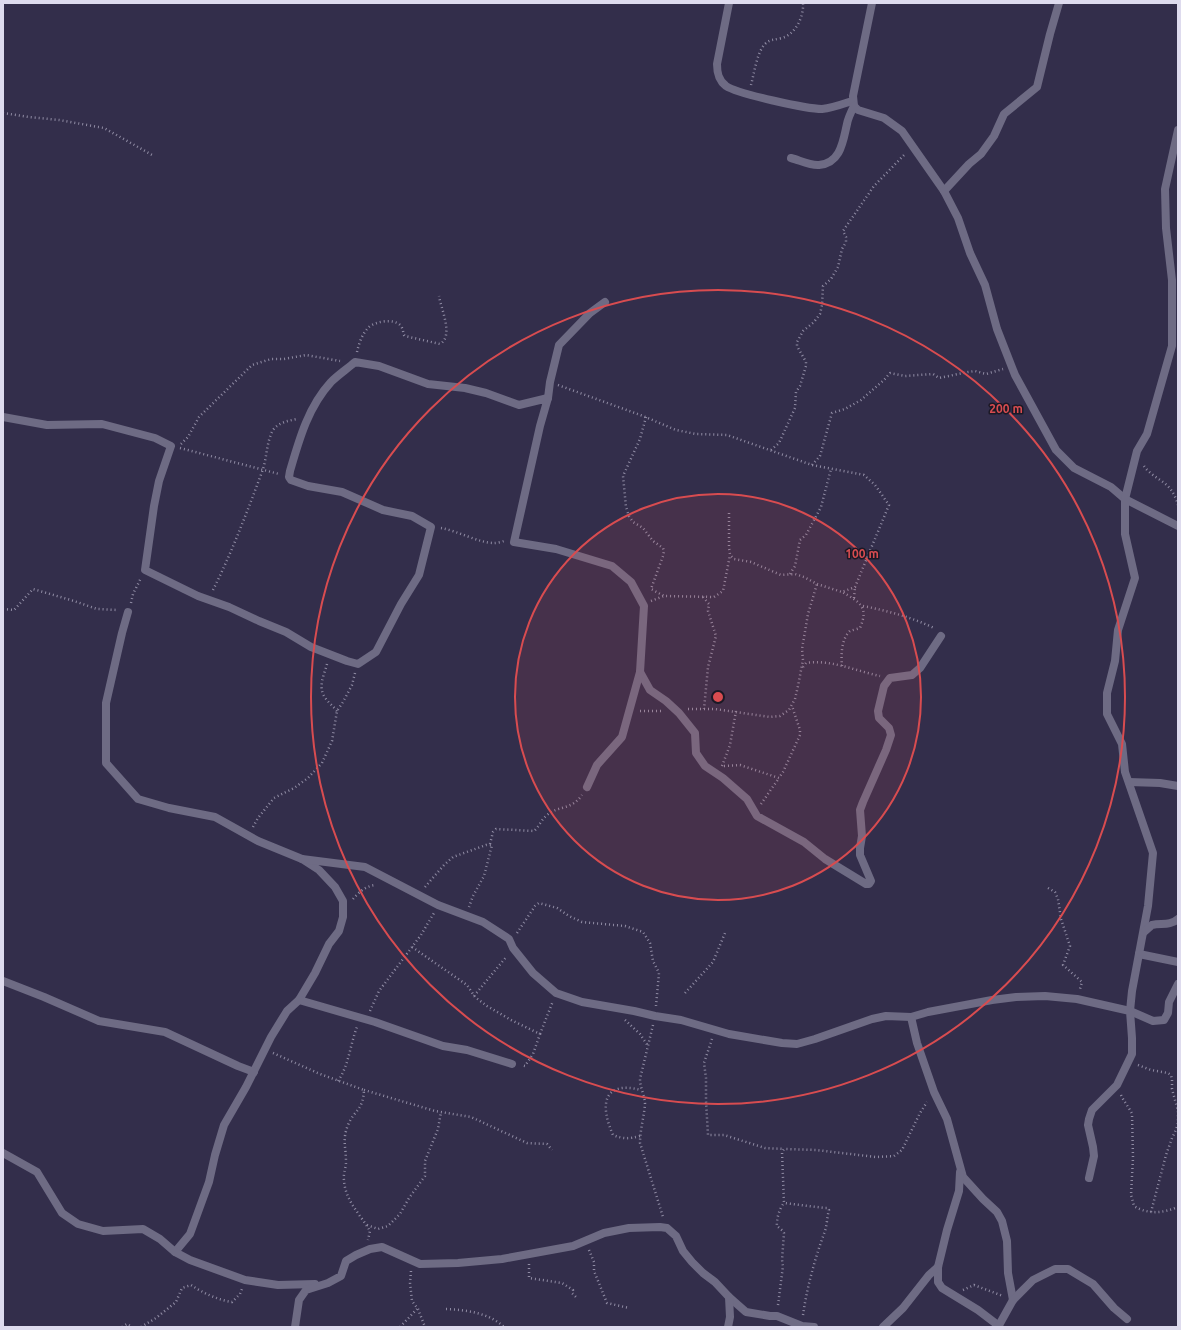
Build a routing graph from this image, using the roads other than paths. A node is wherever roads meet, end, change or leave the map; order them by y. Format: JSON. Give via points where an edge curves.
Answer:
{"nodes":[{"id":1,"x":729,"y":3,"type":"edge"},
{"id":2,"x":872,"y":3,"type":"edge"},
{"id":3,"x":1059,"y":3,"type":"edge"},
{"id":4,"x":853,"y":104,"type":"junction"},
{"id":5,"x":1178,"y":130,"type":"edge"},
{"id":6,"x":791,"y":158,"type":"dead end"},
{"id":7,"x":944,"y":191,"type":"junction"},
{"id":8,"x":605,"y":302,"type":"dead end"},
{"id":9,"x":548,"y":398,"type":"junction"},
{"id":10,"x":3,"y":417,"type":"edge"},
{"id":11,"x":1125,"y":499,"type":"junction"},
{"id":12,"x":1178,"y":526,"type":"edge"},
{"id":13,"x":128,"y":612,"type":"road end"},
{"id":14,"x":941,"y":636,"type":"road end"},
{"id":15,"x":640,"y":672,"type":"junction"},
{"id":16,"x":1129,"y":782,"type":"junction"},
{"id":17,"x":1178,"y":786,"type":"edge"},
{"id":18,"x":587,"y":787,"type":"road end"},
{"id":19,"x":302,"y":859,"type":"junction"},
{"id":20,"x":1178,"y":919,"type":"edge"},
{"id":21,"x":1144,"y":932,"type":"junction"},
{"id":22,"x":1139,"y":954,"type":"junction"},
{"id":23,"x":1178,"y":962,"type":"edge"},
{"id":24,"x":3,"y":981,"type":"edge"},
{"id":25,"x":1178,"y":984,"type":"edge"},
{"id":26,"x":299,"y":1000,"type":"junction"},
{"id":27,"x":1130,"y":1011,"type":"junction"},
{"id":28,"x":911,"y":1017,"type":"junction"},
{"id":29,"x":512,"y":1064,"type":"road end"},
{"id":30,"x":254,"y":1072,"type":"junction"},
{"id":31,"x":3,"y":1153,"type":"edge"},
{"id":32,"x":960,"y":1167,"type":"junction"},
{"id":33,"x":1089,"y":1178,"type":"dead end"},
{"id":34,"x":175,"y":1252,"type":"junction"},
{"id":35,"x":938,"y":1267,"type":"junction"},
{"id":36,"x":328,"y":1283,"type":"junction"},
{"id":37,"x":729,"y":1297,"type":"junction"},
{"id":38,"x":1013,"y":1300,"type":"junction"},
{"id":39,"x":1127,"y":1319,"type":"dead end"},
{"id":40,"x":998,"y":1326,"type":"edge"},
{"id":41,"x":294,"y":1327,"type":"edge"},
{"id":42,"x":728,"y":1327,"type":"edge"},
{"id":43,"x":814,"y":1327,"type":"edge"},
{"id":44,"x":883,"y":1327,"type":"edge"}],
"edges":[{"from":1,"to":4,"type":"street","via":[[717,64],[717,73],[726,86],[788,104],[822,108]]},
{"from":2,"to":4,"type":"street"},
{"from":3,"to":7,"type":"street","via":[[1037,87],[1004,114],[994,136],[981,154]]},
{"from":4,"to":6,"type":"street","via":[[843,142],[832,161],[818,165]]},
{"from":4,"to":7,"type":"street","via":[[858,110],[884,118],[902,131]]},
{"from":5,"to":11,"type":"street","via":[[1165,189],[1172,280],[1172,346],[1147,434],[1137,451]]},
{"from":7,"to":11,"type":"street","via":[[985,284],[997,329],[1015,375],[1056,450],[1074,468],[1111,487]]},
{"from":8,"to":9,"type":"street","via":[[590,313],[560,345]]},
{"from":9,"to":10,"type":"street","via":[[519,405],[486,393],[428,384],[379,366],[354,363],[332,382],[317,401],[308,417],[289,477],[294,482],[342,492],[383,510],[412,516],[431,527],[419,575],[376,652],[358,664],[326,654],[286,632],[145,570],[159,482],[171,446],[155,438],[102,424],[47,425]]},
{"from":9,"to":15,"type":"street","via":[[514,542],[556,549],[612,566],[631,582],[644,606]]},
{"from":11,"to":12,"type":"street"},
{"from":11,"to":16,"type":"street","via":[[1125,534],[1135,578],[1118,630],[1115,661],[1107,693],[1108,714],[1122,744],[1125,772]]},
{"from":13,"to":19,"type":"street","via":[[106,703],[106,763],[138,799],[215,817],[249,836]]},
{"from":14,"to":15,"type":"street","via":[[920,668],[912,675],[890,678],[884,686],[878,711],[879,718],[889,728],[891,735],[860,810],[860,855],[870,878],[870,883],[866,884],[825,859],[804,842],[757,816],[747,799],[705,766],[696,753],[695,733],[680,713],[650,690]]},
{"from":15,"to":18,"type":"street","via":[[622,737],[597,765]]},
{"from":16,"to":17,"type":"street"},
{"from":16,"to":21,"type":"street","via":[[1153,853]]},
{"from":19,"to":26,"type":"street","via":[[319,870],[335,887],[343,901],[343,917],[339,931],[329,944]]},
{"from":19,"to":28,"type":"street","via":[[366,867],[438,905],[483,922],[509,939],[533,973],[556,993],[582,1002],[681,1020],[715,1030],[798,1044],[872,1019],[886,1016]]},
{"from":20,"to":21,"type":"street","via":[[1173,923],[1152,925]]},
{"from":21,"to":22,"type":"street"},
{"from":22,"to":23,"type":"street"},
{"from":22,"to":27,"type":"street"},
{"from":24,"to":30,"type":"street","via":[[99,1021],[165,1032]]},
{"from":25,"to":27,"type":"street","via":[[1164,1020],[1152,1021]]},
{"from":26,"to":29,"type":"street","via":[[442,1046],[468,1050]]},
{"from":26,"to":30,"type":"street","via":[[287,1011]]},
{"from":27,"to":28,"type":"street","via":[[1076,999],[1045,996],[992,1000]]},
{"from":27,"to":33,"type":"street","via":[[1132,1054],[1117,1085],[1092,1110],[1089,1119],[1094,1156]]},
{"from":28,"to":32,"type":"street","via":[[917,1043],[946,1119]]},
{"from":30,"to":34,"type":"street","via":[[224,1125],[209,1182],[190,1234]]},
{"from":31,"to":34,"type":"street","via":[[37,1172],[62,1213],[78,1224],[103,1230],[143,1229]]},
{"from":32,"to":35,"type":"street","via":[[959,1191]]},
{"from":32,"to":38,"type":"street","via":[[963,1177],[997,1212],[1002,1221],[1007,1241],[1008,1273]]},
{"from":34,"to":36,"type":"street","via":[[204,1266],[245,1280],[278,1285]]},
{"from":35,"to":40,"type":"street","via":[[938,1282],[942,1288],[978,1310]]},
{"from":35,"to":44,"type":"street"},
{"from":36,"to":37,"type":"street","via":[[341,1276],[346,1261],[370,1249],[382,1247],[420,1264],[458,1263],[529,1255],[573,1246],[604,1233],[629,1228],[660,1227],[667,1228],[676,1236],[692,1262]]},
{"from":36,"to":41,"type":"street","via":[[306,1290],[299,1300]]},
{"from":37,"to":42,"type":"street"},
{"from":37,"to":43,"type":"street","via":[[746,1312],[777,1316],[802,1326]]},
{"from":38,"to":39,"type":"street","via":[[1033,1280],[1055,1269],[1068,1269],[1093,1284]]},
{"from":38,"to":40,"type":"street"}]}
